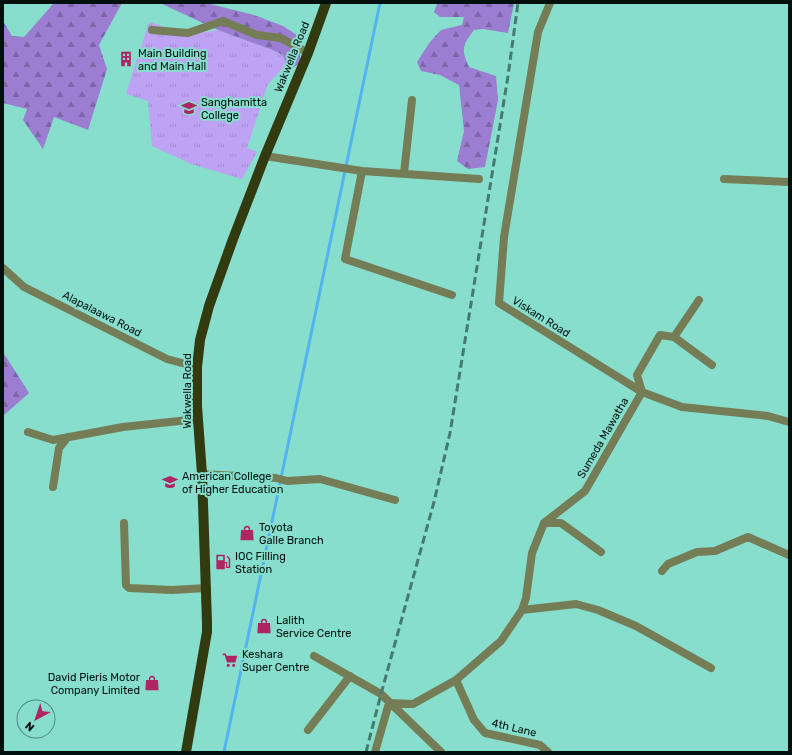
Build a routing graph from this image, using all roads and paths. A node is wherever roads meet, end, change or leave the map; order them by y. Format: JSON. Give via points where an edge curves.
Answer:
{"nodes":[{"id":1,"x":326,"y":3,"type":"edge"},
{"id":2,"x":550,"y":3,"type":"edge"},
{"id":3,"x":152,"y":30,"type":"dead end"},
{"id":4,"x":308,"y":53,"type":"junction"},
{"id":5,"x":412,"y":100,"type":"dead end"},
{"id":6,"x":264,"y":156,"type":"junction"},
{"id":7,"x":362,"y":171,"type":"junction"},
{"id":8,"x":404,"y":174,"type":"junction"},
{"id":9,"x":479,"y":179,"type":"dead end"},
{"id":10,"x":724,"y":179,"type":"dead end"},
{"id":11,"x":789,"y":182,"type":"edge"},
{"id":12,"x":3,"y":268,"type":"edge"},
{"id":13,"x":452,"y":295,"type":"dead end"},
{"id":14,"x":699,"y":300,"type":"dead end"},
{"id":15,"x":674,"y":337,"type":"junction"},
{"id":16,"x":712,"y":365,"type":"dead end"},
{"id":17,"x":197,"y":367,"type":"junction"},
{"id":18,"x":642,"y":392,"type":"junction"},
{"id":19,"x":198,"y":419,"type":"junction"},
{"id":20,"x":789,"y":422,"type":"edge"},
{"id":21,"x":28,"y":432,"type":"dead end"},
{"id":22,"x":68,"y":437,"type":"junction"},
{"id":23,"x":202,"y":474,"type":"junction"},
{"id":24,"x":53,"y":487,"type":"dead end"},
{"id":25,"x":395,"y":500,"type":"dead end"},
{"id":26,"x":124,"y":523,"type":"dead end"},
{"id":27,"x":544,"y":523,"type":"junction"},
{"id":28,"x":601,"y":552,"type":"dead end"},
{"id":29,"x":789,"y":555,"type":"edge"},
{"id":30,"x":662,"y":571,"type":"dead end"},
{"id":31,"x":207,"y":588,"type":"junction"},
{"id":32,"x":522,"y":610,"type":"junction"},
{"id":33,"x":314,"y":656,"type":"dead end"},
{"id":34,"x":711,"y":668,"type":"dead end"},
{"id":35,"x":350,"y":676,"type":"junction"},
{"id":36,"x":456,"y":680,"type":"junction"},
{"id":37,"x":389,"y":703,"type":"junction"},
{"id":38,"x":308,"y":730,"type":"dead end"},
{"id":39,"x":186,"y":752,"type":"edge"},
{"id":40,"x":375,"y":752,"type":"edge"},
{"id":41,"x":442,"y":752,"type":"edge"},
{"id":42,"x":548,"y":752,"type":"edge"}],
"edges":[{"from":1,"to":4,"type":"main road","name":"Wakwella Road"},
{"from":2,"to":18,"type":"street","name":"Viskam Road","via":[[538,32],[504,237],[499,303]]},
{"from":3,"to":4,"type":"street","via":[[188,33],[223,21],[257,35],[280,38]]},
{"from":4,"to":6,"type":"main road","name":"Wakwella Road"},
{"from":5,"to":8,"type":"street"},
{"from":6,"to":7,"type":"street"},
{"from":6,"to":17,"type":"main road","name":"Wakwella Road","via":[[209,306],[200,340]]},
{"from":7,"to":8,"type":"street"},
{"from":7,"to":13,"type":"street","via":[[345,259]]},
{"from":8,"to":9,"type":"street"},
{"from":10,"to":11,"type":"street"},
{"from":12,"to":17,"type":"street","name":"Alapalaawa Road","via":[[24,287],[167,359]]},
{"from":14,"to":15,"type":"street"},
{"from":15,"to":16,"type":"street"},
{"from":15,"to":18,"type":"street","via":[[660,335],[636,375]]},
{"from":17,"to":19,"type":"main road","name":"Wakwella Road"},
{"from":18,"to":20,"type":"street","name":"Viskam Road","via":[[682,407],[768,416]]},
{"from":18,"to":27,"type":"street","name":"Sumeda Mawatha","via":[[585,491]]},
{"from":19,"to":22,"type":"street","via":[[123,426]]},
{"from":19,"to":23,"type":"main road","name":"Wakwella Road"},
{"from":21,"to":22,"type":"street","via":[[53,440]]},
{"from":22,"to":24,"type":"street","via":[[59,448]]},
{"from":23,"to":25,"type":"street","via":[[276,478],[287,481],[320,478]]},
{"from":23,"to":31,"type":"main road","name":"Wakwella Road"},
{"from":26,"to":31,"type":"street","via":[[126,584],[129,588]]},
{"from":27,"to":28,"type":"street","via":[[561,523]]},
{"from":27,"to":32,"type":"street","via":[[532,553]]},
{"from":29,"to":30,"type":"street","via":[[748,537],[715,551],[697,552],[668,564]]},
{"from":31,"to":39,"type":"main road","name":"Wakwella Road","via":[[207,632]]},
{"from":32,"to":34,"type":"street","via":[[576,604],[598,610],[636,626]]},
{"from":32,"to":36,"type":"street","via":[[501,641]]},
{"from":33,"to":35,"type":"street"},
{"from":35,"to":37,"type":"street","via":[[380,694]]},
{"from":35,"to":38,"type":"street"},
{"from":36,"to":37,"type":"street","via":[[413,704]]},
{"from":36,"to":42,"type":"street","name":"4th Lane","via":[[474,720],[485,733],[540,745]]},
{"from":37,"to":40,"type":"street"},
{"from":37,"to":41,"type":"street"}]}
